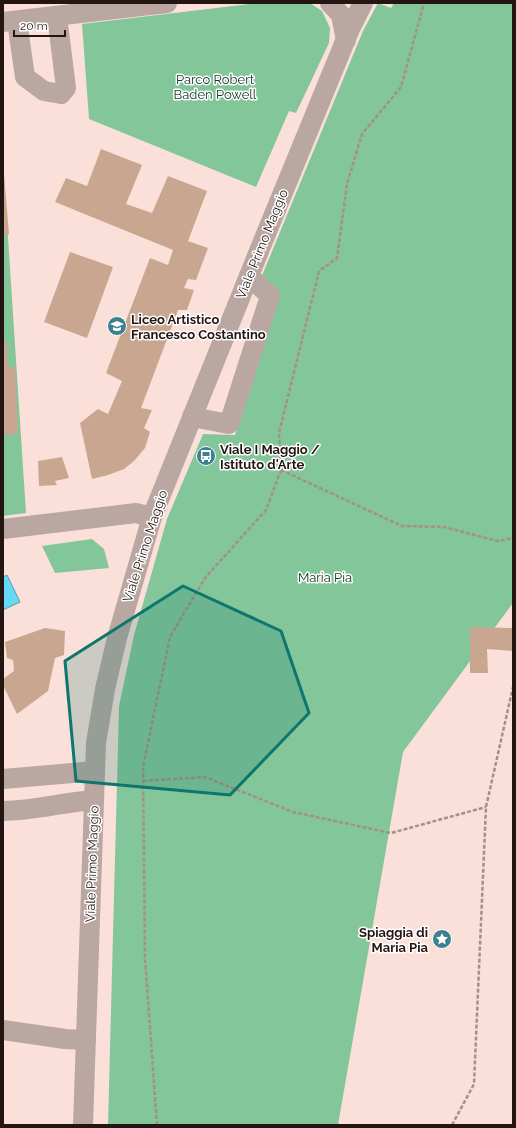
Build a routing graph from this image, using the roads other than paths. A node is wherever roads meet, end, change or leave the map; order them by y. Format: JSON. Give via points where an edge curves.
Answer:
{"nodes":[{"id":1,"x":167,"y":3,"type":"edge"},
{"id":2,"x":330,"y":3,"type":"edge"},
{"id":3,"x":363,"y":3,"type":"edge"},
{"id":4,"x":57,"y":16,"type":"junction"},
{"id":5,"x":10,"y":21,"type":"edge"},
{"id":6,"x":346,"y":40,"type":"junction"},
{"id":7,"x":249,"y":276,"type":"junction"},
{"id":8,"x":192,"y":417,"type":"junction"},
{"id":9,"x":152,"y":517,"type":"junction"},
{"id":10,"x":3,"y":529,"type":"edge"},
{"id":11,"x":96,"y":771,"type":"junction"},
{"id":12,"x":3,"y":779,"type":"edge"},
{"id":13,"x":94,"y":800,"type":"junction"},
{"id":14,"x":3,"y":811,"type":"edge"},
{"id":15,"x":3,"y":1030,"type":"edge"},
{"id":16,"x":86,"y":1040,"type":"junction"},
{"id":17,"x":83,"y":1125,"type":"edge"}],
"edges":[{"from":1,"to":4,"type":"street"},
{"from":2,"to":6,"type":"street","via":[[341,15]]},
{"from":3,"to":6,"type":"street","name":"Viale Primo Maggio"},
{"from":4,"to":5,"type":"street"},
{"from":4,"to":5,"type":"street","via":[[66,88],[61,94],[44,91],[25,77]]},
{"from":6,"to":7,"type":"street","name":"Viale Primo Maggio"},
{"from":7,"to":8,"type":"street","name":"Viale Primo Maggio"},
{"from":7,"to":8,"type":"street","via":[[270,296],[229,424]]},
{"from":8,"to":9,"type":"street","name":"Viale Primo Maggio"},
{"from":9,"to":10,"type":"street","via":[[136,513]]},
{"from":9,"to":11,"type":"street","name":"Viale Primo Maggio","via":[[105,689],[96,743]]},
{"from":11,"to":12,"type":"street"},
{"from":11,"to":13,"type":"street","name":"Viale Primo Maggio"},
{"from":13,"to":14,"type":"street"},
{"from":13,"to":16,"type":"street","name":"Viale Primo Maggio"},
{"from":15,"to":16,"type":"street"},
{"from":16,"to":17,"type":"street","name":"Viale Primo Maggio"}]}
